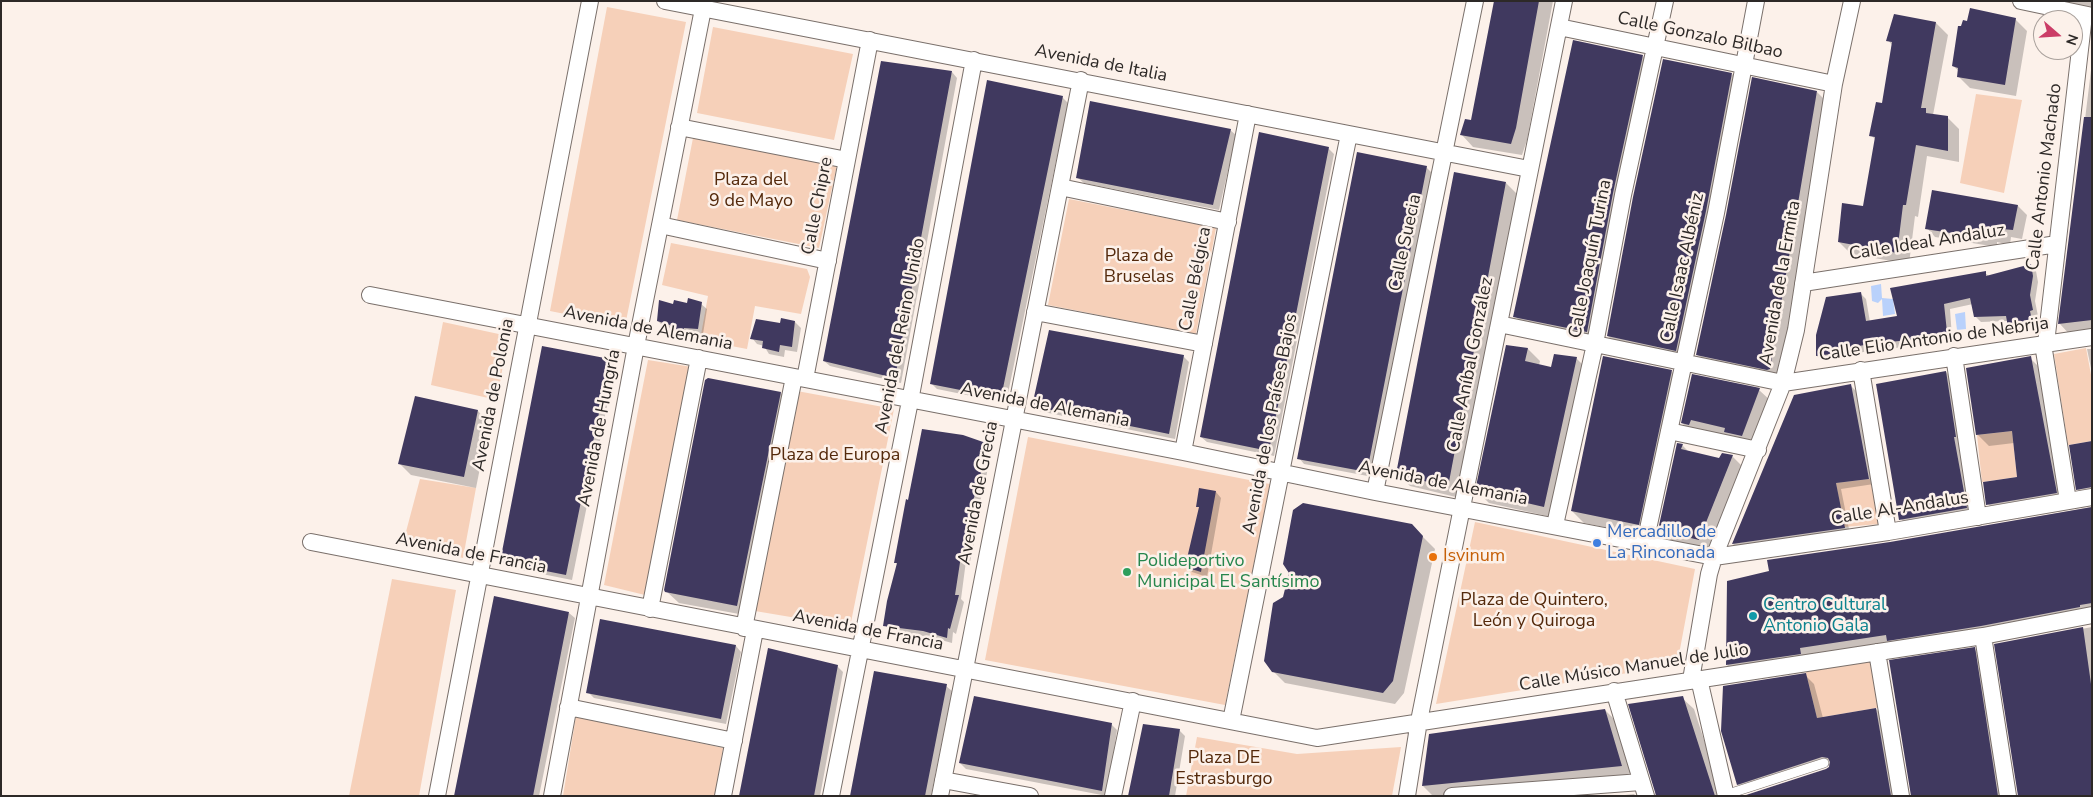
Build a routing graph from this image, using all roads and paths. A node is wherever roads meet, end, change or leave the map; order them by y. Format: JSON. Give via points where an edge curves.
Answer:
{"nodes":[{"id":1,"x":590,"y":1,"type":"edge"},
{"id":2,"x":665,"y":1,"type":"edge"},
{"id":3,"x":1476,"y":1,"type":"edge"},
{"id":4,"x":1564,"y":1,"type":"edge"},
{"id":5,"x":1665,"y":1,"type":"edge"},
{"id":6,"x":1756,"y":1,"type":"edge"},
{"id":7,"x":1852,"y":1,"type":"edge"},
{"id":8,"x":2021,"y":1,"type":"edge"},
{"id":9,"x":703,"y":9,"type":"junction"},
{"id":10,"x":2088,"y":16,"type":"edge"},
{"id":11,"x":1559,"y":27,"type":"junction"},
{"id":12,"x":870,"y":40,"type":"junction"},
{"id":13,"x":1654,"y":48,"type":"junction"},
{"id":14,"x":974,"y":60,"type":"junction"},
{"id":15,"x":1743,"y":66,"type":"junction"},
{"id":16,"x":1081,"y":80,"type":"junction"},
{"id":17,"x":1834,"y":84,"type":"junction"},
{"id":18,"x":1248,"y":114,"type":"junction"},
{"id":19,"x":679,"y":127,"type":"junction"},
{"id":20,"x":1349,"y":134,"type":"junction"},
{"id":21,"x":1446,"y":153,"type":"junction"},
{"id":22,"x":847,"y":160,"type":"junction"},
{"id":23,"x":1529,"y":169,"type":"junction"},
{"id":24,"x":1060,"y":187,"type":"junction"},
{"id":25,"x":1228,"y":222,"type":"junction"},
{"id":26,"x":660,"y":225,"type":"junction"},
{"id":27,"x":2057,"y":244,"type":"junction"},
{"id":28,"x":828,"y":261,"type":"junction"},
{"id":29,"x":1803,"y":283,"type":"junction"},
{"id":30,"x":370,"y":295,"type":"dead end"},
{"id":31,"x":1035,"y":312,"type":"junction"},
{"id":32,"x":1500,"y":324,"type":"junction"},
{"id":33,"x":527,"y":326,"type":"junction"},
{"id":34,"x":2092,"y":337,"type":"edge"},
{"id":35,"x":1204,"y":344,"type":"junction"},
{"id":36,"x":1594,"y":344,"type":"junction"},
{"id":37,"x":2044,"y":344,"type":"junction"},
{"id":38,"x":636,"y":346,"type":"junction"},
{"id":39,"x":1954,"y":356,"type":"junction"},
{"id":40,"x":698,"y":358,"type":"junction"},
{"id":41,"x":1684,"y":362,"type":"junction"},
{"id":42,"x":1861,"y":370,"type":"junction"},
{"id":43,"x":799,"y":378,"type":"junction"},
{"id":44,"x":1783,"y":383,"type":"junction"},
{"id":45,"x":910,"y":401,"type":"junction"},
{"id":46,"x":1014,"y":420,"type":"junction"},
{"id":47,"x":1669,"y":431,"type":"junction"},
{"id":48,"x":1758,"y":450,"type":"junction"},
{"id":49,"x":1183,"y":452,"type":"junction"},
{"id":50,"x":1282,"y":473,"type":"junction"},
{"id":51,"x":1375,"y":492,"type":"junction"},
{"id":52,"x":2092,"y":497,"type":"edge"},
{"id":53,"x":2068,"y":501,"type":"junction"},
{"id":54,"x":1463,"y":509,"type":"junction"},
{"id":55,"x":1978,"y":517,"type":"junction"},
{"id":56,"x":1555,"y":525,"type":"junction"},
{"id":57,"x":1888,"y":532,"type":"junction"},
{"id":58,"x":311,"y":542,"type":"dead end"},
{"id":59,"x":1645,"y":543,"type":"junction"},
{"id":60,"x":1714,"y":556,"type":"junction"},
{"id":61,"x":480,"y":576,"type":"junction"},
{"id":62,"x":589,"y":597,"type":"junction"},
{"id":63,"x":650,"y":609,"type":"junction"},
{"id":64,"x":2091,"y":620,"type":"edge"},
{"id":65,"x":750,"y":629,"type":"junction"},
{"id":66,"x":1983,"y":636,"type":"junction"},
{"id":67,"x":859,"y":649,"type":"junction"},
{"id":68,"x":1877,"y":652,"type":"junction"},
{"id":69,"x":965,"y":670,"type":"junction"},
{"id":70,"x":1695,"y":679,"type":"junction"},
{"id":71,"x":1614,"y":691,"type":"junction"},
{"id":72,"x":1132,"y":701,"type":"junction"},
{"id":73,"x":568,"y":707,"type":"junction"},
{"id":74,"x":1231,"y":721,"type":"junction"},
{"id":75,"x":1419,"y":721,"type":"junction"},
{"id":76,"x":734,"y":741,"type":"junction"},
{"id":77,"x":1824,"y":763,"type":"dead end"},
{"id":78,"x":942,"y":788,"type":"edge"},
{"id":79,"x":1644,"y":789,"type":"edge"},
{"id":80,"x":1726,"y":795,"type":"edge"},
{"id":81,"x":437,"y":796,"type":"edge"},
{"id":82,"x":552,"y":796,"type":"edge"},
{"id":83,"x":723,"y":796,"type":"edge"},
{"id":84,"x":831,"y":796,"type":"edge"},
{"id":85,"x":1030,"y":796,"type":"edge"},
{"id":86,"x":1113,"y":796,"type":"edge"},
{"id":87,"x":1407,"y":796,"type":"edge"},
{"id":88,"x":1452,"y":796,"type":"edge"},
{"id":89,"x":1901,"y":796,"type":"edge"},
{"id":90,"x":2008,"y":796,"type":"edge"}],
"edges":[{"from":1,"to":33,"type":"street","name":"Avenida de Polonia"},
{"from":2,"to":9,"type":"street","name":"Avenida de Italia"},
{"from":3,"to":21,"type":"street","name":"Calle Suecia"},
{"from":4,"to":11,"type":"street","name":"Calle Aníbal González"},
{"from":5,"to":13,"type":"street","name":"Calle Joaquín Turina"},
{"from":6,"to":15,"type":"street","name":"Calle Isaac Albéniz"},
{"from":7,"to":17,"type":"street","name":"Avenida de la Ermita"},
{"from":8,"to":10,"type":"street"},
{"from":9,"to":12,"type":"street","name":"Avenida de Italia"},
{"from":9,"to":19,"type":"street","name":"Avenida de Hungría"},
{"from":10,"to":27,"type":"street","name":"Calle Antonio Machado"},
{"from":11,"to":13,"type":"street","name":"Calle Gonzalo Bilbao"},
{"from":11,"to":23,"type":"street","name":"Calle Aníbal González"},
{"from":12,"to":14,"type":"street","name":"Avenida de Italia"},
{"from":12,"to":22,"type":"street","name":"Calle Chipre"},
{"from":13,"to":15,"type":"street","name":"Calle Gonzalo Bilbao"},
{"from":13,"to":36,"type":"street","name":"Calle Joaquín Turina"},
{"from":14,"to":16,"type":"street","name":"Avenida de Italia"},
{"from":14,"to":45,"type":"street","name":"Avenida del Reino Unido"},
{"from":15,"to":17,"type":"street","name":"Calle Gonzalo Bilbao"},
{"from":15,"to":41,"type":"street","name":"Calle Isaac Albéniz"},
{"from":16,"to":18,"type":"street","name":"Avenida de Italia"},
{"from":16,"to":24,"type":"street","name":"Avenida de Grecia"},
{"from":17,"to":29,"type":"street","name":"Avenida de la Ermita"},
{"from":18,"to":20,"type":"street","name":"Avenida de Italia"},
{"from":18,"to":25,"type":"street","name":"Calle Bélgica"},
{"from":19,"to":22,"type":"street"},
{"from":19,"to":26,"type":"street","name":"Avenida de Hungría"},
{"from":20,"to":21,"type":"street","name":"Avenida de Italia"},
{"from":20,"to":50,"type":"street","name":"Avenida de los Países Bajos"},
{"from":21,"to":23,"type":"street","name":"Avenida de Italia"},
{"from":21,"to":51,"type":"street","name":"Calle Suecia"},
{"from":22,"to":28,"type":"street","name":"Calle Chipre"},
{"from":23,"to":32,"type":"street","name":"Calle Aníbal González"},
{"from":24,"to":25,"type":"street"},
{"from":24,"to":31,"type":"street","name":"Avenida de Grecia"},
{"from":25,"to":35,"type":"street","name":"Calle Bélgica"},
{"from":26,"to":28,"type":"street"},
{"from":26,"to":38,"type":"street","name":"Avenida de Hungría"},
{"from":27,"to":29,"type":"street","name":"Calle Ideal Andaluz"},
{"from":27,"to":37,"type":"street","name":"Calle Antonio Machado"},
{"from":28,"to":43,"type":"street","name":"Calle Chipre"},
{"from":29,"to":44,"type":"street","name":"Avenida de la Ermita"},
{"from":30,"to":33,"type":"street","name":"Avenida de Alemania"},
{"from":31,"to":35,"type":"street"},
{"from":31,"to":46,"type":"street","name":"Avenida de Grecia"},
{"from":32,"to":36,"type":"street"},
{"from":32,"to":54,"type":"street","name":"Calle Aníbal González"},
{"from":33,"to":38,"type":"street","name":"Avenida de Alemania"},
{"from":33,"to":61,"type":"street","name":"Avenida de Polonia"},
{"from":34,"to":37,"type":"street","name":"Calle Elio Antonio de Nebrija"},
{"from":35,"to":49,"type":"street","name":"Calle Bélgica"},
{"from":36,"to":41,"type":"street"},
{"from":36,"to":56,"type":"street","name":"Calle Joaquín Turina"},
{"from":37,"to":39,"type":"street","name":"Calle Elio Antonio de Nebrija"},
{"from":37,"to":53,"type":"street","name":"Calle Antonio Machado"},
{"from":38,"to":40,"type":"street","name":"Avenida de Alemania"},
{"from":38,"to":62,"type":"street","name":"Avenida de Hungría"},
{"from":39,"to":42,"type":"street","name":"Calle Elio Antonio de Nebrija"},
{"from":39,"to":55,"type":"street"},
{"from":40,"to":43,"type":"street","name":"Avenida de Alemania"},
{"from":40,"to":63,"type":"street"},
{"from":41,"to":44,"type":"street"},
{"from":41,"to":47,"type":"street","name":"Calle Isaac Albéniz"},
{"from":42,"to":44,"type":"street","name":"Calle Elio Antonio de Nebrija"},
{"from":42,"to":57,"type":"street"},
{"from":43,"to":45,"type":"street","name":"Avenida de Alemania"},
{"from":43,"to":65,"type":"street","name":"Calle Chipre"},
{"from":44,"to":48,"type":"street","name":"Avenida de la Ermita"},
{"from":45,"to":46,"type":"street","name":"Avenida de Alemania"},
{"from":45,"to":67,"type":"street","name":"Avenida del Reino Unido"},
{"from":46,"to":49,"type":"street","name":"Avenida de Alemania"},
{"from":46,"to":69,"type":"street","name":"Avenida de Grecia"},
{"from":47,"to":48,"type":"street"},
{"from":47,"to":59,"type":"street","name":"Calle Isaac Albéniz"},
{"from":48,"to":60,"type":"street","name":"Avenida de la Ermita"},
{"from":49,"to":50,"type":"street","name":"Avenida de Alemania"},
{"from":50,"to":51,"type":"street","name":"Avenida de Alemania"},
{"from":50,"to":74,"type":"street","name":"Avenida de los Países Bajos"},
{"from":51,"to":54,"type":"street","name":"Avenida de Alemania"},
{"from":52,"to":53,"type":"street","name":"Calle Al-Andalus"},
{"from":53,"to":55,"type":"street","name":"Calle Al-Andalus"},
{"from":54,"to":56,"type":"street","name":"Avenida de Alemania"},
{"from":54,"to":75,"type":"street","name":"Calle Aníbal González"},
{"from":55,"to":57,"type":"street","name":"Calle Al-Andalus"},
{"from":56,"to":59,"type":"street","name":"Avenida de Alemania"},
{"from":57,"to":60,"type":"street","name":"Calle Al-Andalus"},
{"from":58,"to":61,"type":"street","name":"Avenida de Francia"},
{"from":59,"to":60,"type":"street","name":"Avenida de Alemania"},
{"from":60,"to":70,"type":"street","name":"Avenida de la Ermita"},
{"from":61,"to":62,"type":"street","name":"Avenida de Francia"},
{"from":61,"to":81,"type":"street","name":"Avenida de Polonia"},
{"from":62,"to":63,"type":"street","name":"Avenida de Francia"},
{"from":62,"to":73,"type":"street","name":"Avenida de Hungría"},
{"from":63,"to":65,"type":"street","name":"Avenida de Francia"},
{"from":64,"to":66,"type":"street","name":"Calle Músico Manuel de Julio"},
{"from":65,"to":67,"type":"street","name":"Avenida de Francia"},
{"from":65,"to":76,"type":"street","name":"Calle Chipre"},
{"from":66,"to":68,"type":"street","name":"Calle Músico Manuel de Julio"},
{"from":66,"to":90,"type":"street"},
{"from":67,"to":69,"type":"street","name":"Avenida de Francia"},
{"from":67,"to":84,"type":"street","name":"Avenida del Reino Unido"},
{"from":68,"to":70,"type":"street","name":"Calle Músico Manuel de Julio"},
{"from":68,"to":89,"type":"street"},
{"from":69,"to":72,"type":"street","name":"Avenida de Francia"},
{"from":69,"to":78,"type":"street","name":"Avenida de Grecia"},
{"from":70,"to":71,"type":"street","name":"Calle Músico Manuel de Julio"},
{"from":70,"to":80,"type":"street"},
{"from":71,"to":75,"type":"street","name":"Calle Músico Manuel de Julio"},
{"from":71,"to":79,"type":"street"},
{"from":72,"to":74,"type":"street","name":"Avenida de Francia"},
{"from":72,"to":86,"type":"street"},
{"from":73,"to":76,"type":"street"},
{"from":73,"to":82,"type":"street","name":"Avenida de Hungría"},
{"from":74,"to":75,"type":"street","name":"Avenida de Francia","via":[[1317,738]]},
{"from":75,"to":87,"type":"street","name":"Calle Aníbal González"},
{"from":76,"to":83,"type":"street","name":"Calle Chipre"},
{"from":77,"to":80,"type":"lane"},
{"from":78,"to":85,"type":"street"},
{"from":79,"to":88,"type":"street"}]}
